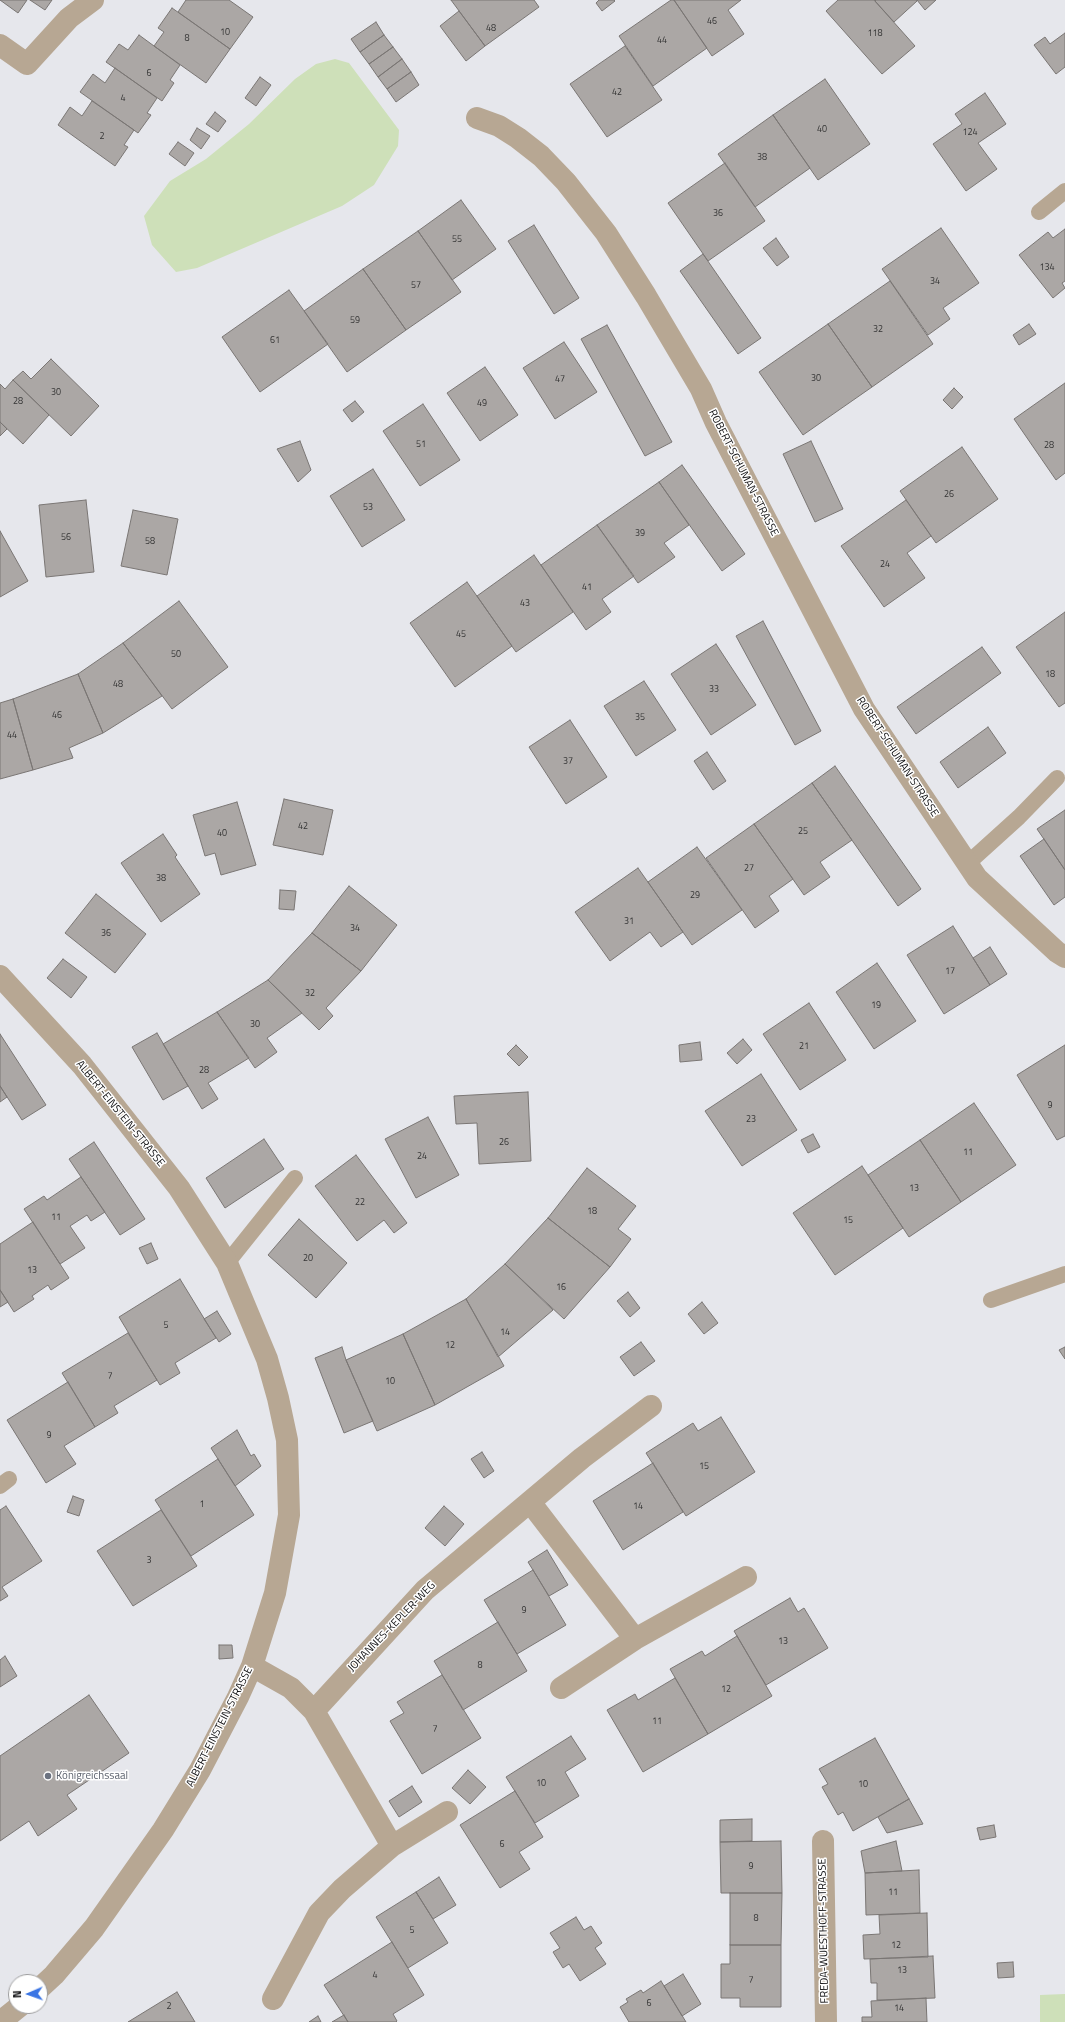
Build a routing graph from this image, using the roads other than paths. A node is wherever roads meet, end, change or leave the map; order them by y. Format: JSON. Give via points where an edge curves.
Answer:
{"nodes":[{"id":1,"x":93,"y":0,"type":"edge"},
{"id":2,"x":0,"y":45,"type":"edge"},
{"id":3,"x":477,"y":118,"type":"dead end"},
{"id":4,"x":1065,"y":192,"type":"edge"},
{"id":5,"x":1039,"y":212,"type":"dead end"},
{"id":6,"x":1057,"y":778,"type":"dead end"},
{"id":7,"x":966,"y":864,"type":"junction"},
{"id":8,"x":1065,"y":957,"type":"edge"},
{"id":9,"x":0,"y":976,"type":"edge"},
{"id":10,"x":295,"y":1178,"type":"dead end"},
{"id":11,"x":226,"y":1263,"type":"junction"},
{"id":12,"x":1065,"y":1274,"type":"edge"},
{"id":13,"x":991,"y":1300,"type":"dead end"},
{"id":14,"x":652,"y":1406,"type":"dead end"},
{"id":15,"x":530,"y":1502,"type":"junction"},
{"id":16,"x":746,"y":1576,"type":"dead end"},
{"id":17,"x":635,"y":1640,"type":"junction"},
{"id":18,"x":252,"y":1666,"type":"junction"},
{"id":19,"x":561,"y":1688,"type":"dead end"},
{"id":20,"x":314,"y":1710,"type":"junction"},
{"id":21,"x":447,"y":1812,"type":"dead end"},
{"id":22,"x":822,"y":1841,"type":"dead end"},
{"id":23,"x":392,"y":1846,"type":"junction"},
{"id":24,"x":48,"y":1981,"type":"edge"},
{"id":25,"x":273,"y":1999,"type":"dead end"},
{"id":26,"x":10,"y":2014,"type":"edge"},
{"id":27,"x":0,"y":2022,"type":"edge"},
{"id":28,"x":826,"y":2022,"type":"edge"}],
"edges":[{"from":1,"to":2,"type":"street","via":[[69,18],[27,64]]},
{"from":3,"to":7,"type":"street","name":"ROBERT-SCHUMAN-STRASSE","via":[[499,126],[541,156],[566,182],[606,233],[701,389],[716,423],[864,709]]},
{"from":4,"to":5,"type":"lane"},
{"from":6,"to":7,"type":"lane","via":[[1019,817]]},
{"from":7,"to":8,"type":"street","name":"ROBERT-SCHUMAN-STRASSE","via":[[977,878]]},
{"from":9,"to":11,"type":"street","name":"ALBERT-EINSTEIN-STRASSE","via":[[82,1065],[128,1123],[179,1188]]},
{"from":10,"to":11,"type":"lane"},
{"from":11,"to":18,"type":"street","name":"ALBERT-EINSTEIN-STRASSE","via":[[267,1359],[287,1440],[289,1514],[275,1593]]},
{"from":12,"to":13,"type":"lane"},
{"from":14,"to":15,"type":"street","name":"JOHANNES-KEPLER-WEG","via":[[582,1458]]},
{"from":15,"to":17,"type":"street"},
{"from":15,"to":20,"type":"street","name":"JOHANNES-KEPLER-WEG","via":[[425,1590]]},
{"from":16,"to":17,"type":"street"},
{"from":17,"to":19,"type":"street"},
{"from":18,"to":20,"type":"street","via":[[291,1688]]},
{"from":18,"to":24,"type":"street","name":"ALBERT-EINSTEIN-STRASSE","via":[[200,1770],[163,1830],[94,1928]]},
{"from":20,"to":23,"type":"street"},
{"from":21,"to":23,"type":"street"},
{"from":22,"to":28,"type":"street","name":"FREDA-WUESTHOFF-STRASSE"},
{"from":23,"to":25,"type":"street","via":[[342,1889],[319,1913]]},
{"from":26,"to":27,"type":"street"}]}
